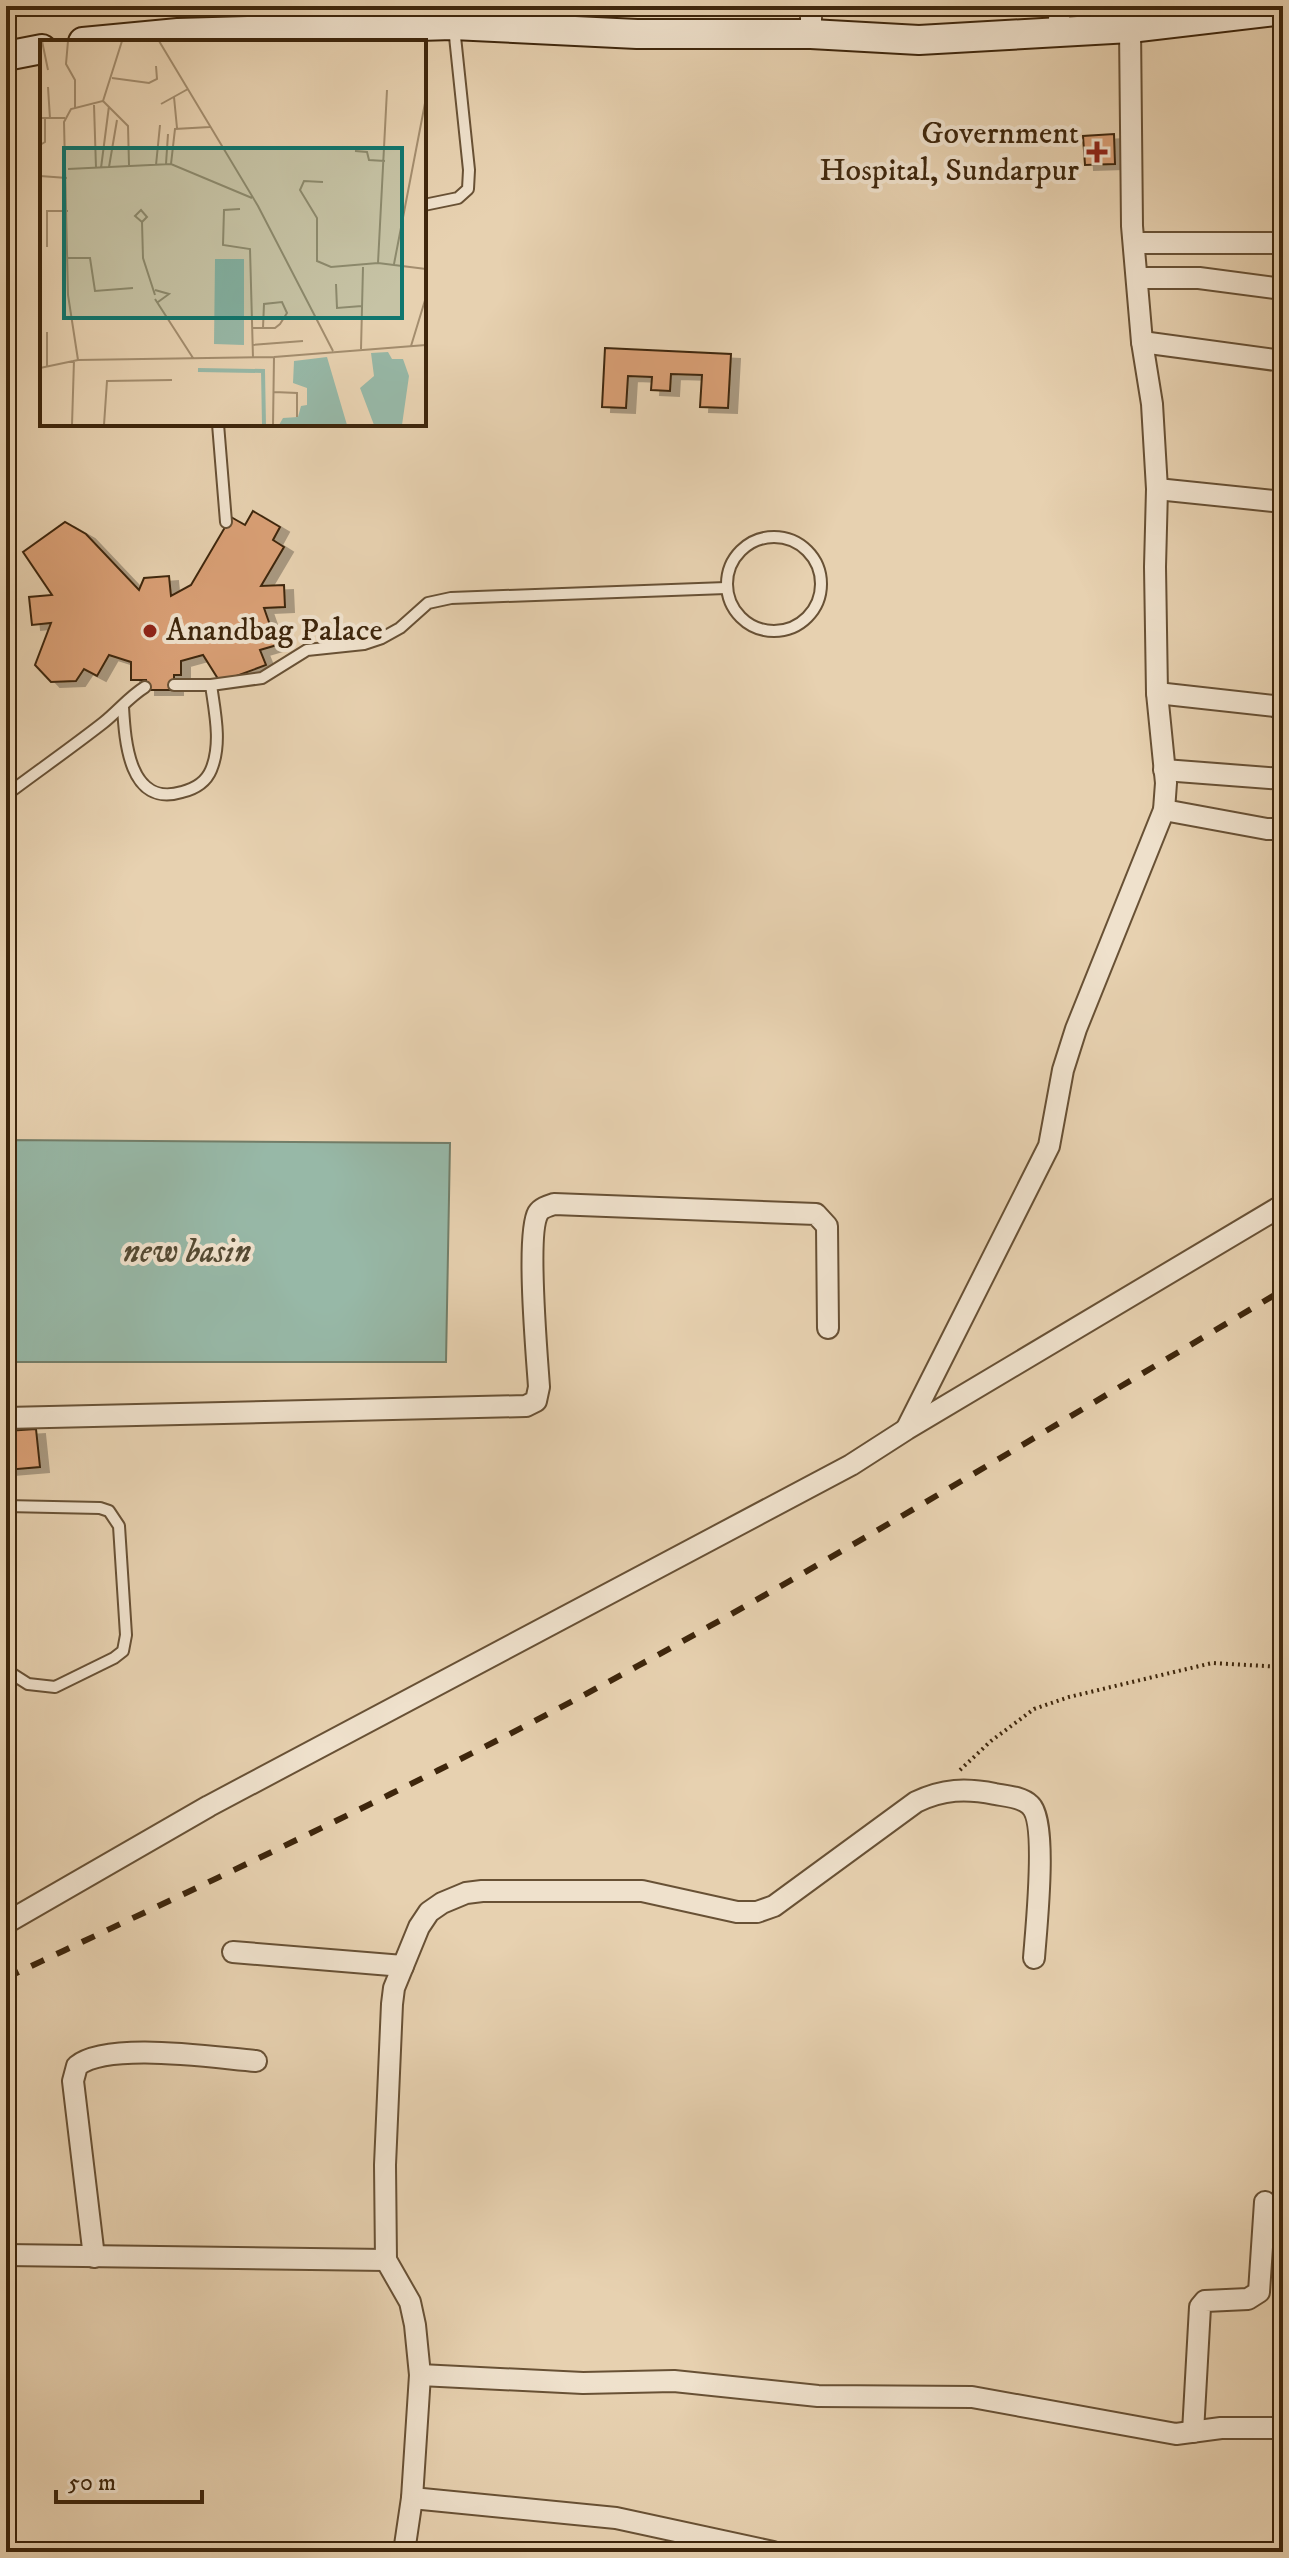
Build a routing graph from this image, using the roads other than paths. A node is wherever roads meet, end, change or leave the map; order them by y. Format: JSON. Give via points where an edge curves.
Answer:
{"nodes":[{"id":1,"x":811,"y":6,"type":"edge"},
{"id":2,"x":1283,"y":10,"type":"edge"},
{"id":3,"x":1059,"y":19,"type":"edge"},
{"id":4,"x":453,"y":25,"type":"junction"},
{"id":5,"x":1130,"y":28,"type":"junction"},
{"id":6,"x":811,"y":34,"type":"junction"},
{"id":7,"x":104,"y":40,"type":"edge"},
{"id":8,"x":40,"y":49,"type":"edge"},
{"id":9,"x":6,"y":56,"type":"edge"},
{"id":10,"x":426,"y":205,"type":"edge"},
{"id":11,"x":1134,"y":243,"type":"junction"},
{"id":12,"x":1283,"y":243,"type":"edge"},
{"id":13,"x":1137,"y":278,"type":"junction"},
{"id":14,"x":1283,"y":289,"type":"edge"},
{"id":15,"x":1142,"y":342,"type":"junction"},
{"id":16,"x":1283,"y":361,"type":"edge"},
{"id":17,"x":218,"y":426,"type":"edge"},
{"id":18,"x":1157,"y":489,"type":"junction"},
{"id":19,"x":1283,"y":502,"type":"edge"},
{"id":20,"x":226,"y":522,"type":"dead end"},
{"id":21,"x":726,"y":588,"type":"junction"},
{"id":22,"x":174,"y":685,"type":"dead end"},
{"id":23,"x":211,"y":685,"type":"junction"},
{"id":24,"x":145,"y":687,"type":"dead end"},
{"id":25,"x":1157,"y":693,"type":"junction"},
{"id":26,"x":123,"y":707,"type":"junction"},
{"id":27,"x":1283,"y":707,"type":"edge"},
{"id":28,"x":1164,"y":770,"type":"junction"},
{"id":29,"x":1283,"y":779,"type":"edge"},
{"id":30,"x":6,"y":795,"type":"edge"},
{"id":31,"x":1164,"y":810,"type":"junction"},
{"id":32,"x":1283,"y":829,"type":"edge"},
{"id":33,"x":1283,"y":1205,"type":"edge"},
{"id":34,"x":828,"y":1328,"type":"dead end"},
{"id":35,"x":6,"y":1418,"type":"edge"},
{"id":36,"x":907,"y":1429,"type":"junction"},
{"id":37,"x":6,"y":1506,"type":"edge"},
{"id":38,"x":6,"y":1670,"type":"edge"},
{"id":39,"x":6,"y":1923,"type":"edge"},
{"id":40,"x":233,"y":1952,"type":"dead end"},
{"id":41,"x":1034,"y":1958,"type":"dead end"},
{"id":42,"x":403,"y":1966,"type":"junction"},
{"id":43,"x":256,"y":2061,"type":"dead end"},
{"id":44,"x":1265,"y":2202,"type":"dead end"},
{"id":45,"x":6,"y":2255,"type":"edge"},
{"id":46,"x":94,"y":2257,"type":"junction"},
{"id":47,"x":386,"y":2260,"type":"junction"},
{"id":48,"x":420,"y":2375,"type":"junction"},
{"id":49,"x":1283,"y":2428,"type":"edge"},
{"id":50,"x":1193,"y":2432,"type":"junction"},
{"id":51,"x":412,"y":2498,"type":"junction"},
{"id":52,"x":404,"y":2552,"type":"edge"},
{"id":53,"x":773,"y":2552,"type":"edge"}],
"edges":[{"from":1,"to":6,"type":"street"},
{"from":2,"to":5,"type":"main road"},
{"from":3,"to":5,"type":"main road"},
{"from":3,"to":6,"type":"main road","via":[[919,40]]},
{"from":4,"to":6,"type":"main road","via":[[637,34]]},
{"from":4,"to":7,"type":"main road"},
{"from":4,"to":10,"type":"lane","via":[[468,189],[458,198]]},
{"from":5,"to":11,"type":"street"},
{"from":8,"to":9,"type":"main road"},
{"from":11,"to":12,"type":"street"},
{"from":11,"to":13,"type":"street"},
{"from":13,"to":14,"type":"street","via":[[1199,278]]},
{"from":13,"to":15,"type":"street"},
{"from":15,"to":16,"type":"street"},
{"from":15,"to":18,"type":"street"},
{"from":17,"to":20,"type":"lane"},
{"from":18,"to":19,"type":"street"},
{"from":18,"to":25,"type":"street"},
{"from":21,"to":21,"type":"lane","via":[[727,573],[744,546],[773,536],[788,538],[813,556],[822,586],[810,615],[783,631],[767,631],[739,617]]},
{"from":21,"to":23,"type":"lane","via":[[451,598],[428,603],[382,638],[307,650],[262,678]]},
{"from":22,"to":23,"type":"lane"},
{"from":23,"to":26,"type":"lane","via":[[217,735],[210,775],[179,793],[162,794],[133,773]]},
{"from":24,"to":26,"type":"lane"},
{"from":25,"to":27,"type":"street"},
{"from":25,"to":28,"type":"street"},
{"from":26,"to":30,"type":"lane"},
{"from":28,"to":29,"type":"street"},
{"from":28,"to":31,"type":"street"},
{"from":31,"to":32,"type":"street"},
{"from":31,"to":36,"type":"street","via":[[1076,1029],[1049,1146]]},
{"from":33,"to":36,"type":"street"},
{"from":34,"to":35,"type":"street","via":[[827,1226],[816,1214],[554,1204],[538,1214],[532,1242],[539,1387],[536,1401],[526,1406]]},
{"from":36,"to":39,"type":"street","via":[[851,1465],[209,1806]]},
{"from":37,"to":38,"type":"lane","via":[[109,1511],[119,1526],[126,1635],[123,1651],[114,1658],[55,1687],[28,1684]]},
{"from":40,"to":42,"type":"street"},
{"from":41,"to":42,"type":"street","via":[[1038,1816],[1024,1800],[974,1789],[916,1802],[766,1909],[737,1912],[642,1891],[466,1893],[429,1912]]},
{"from":42,"to":47,"type":"street","via":[[390,2023]]},
{"from":43,"to":46,"type":"street","via":[[135,2053],[94,2057],[77,2066],[73,2081]]},
{"from":44,"to":50,"type":"street","via":[[1259,2292],[1248,2299],[1200,2304]]},
{"from":45,"to":46,"type":"street"},
{"from":46,"to":47,"type":"street"},
{"from":47,"to":48,"type":"street","via":[[410,2302]]},
{"from":48,"to":50,"type":"street","via":[[583,2383],[674,2381],[818,2396],[972,2397],[1165,2433]]},
{"from":48,"to":51,"type":"street"},
{"from":49,"to":50,"type":"street"},
{"from":51,"to":52,"type":"street"},
{"from":51,"to":53,"type":"street","via":[[616,2518]]}]}
